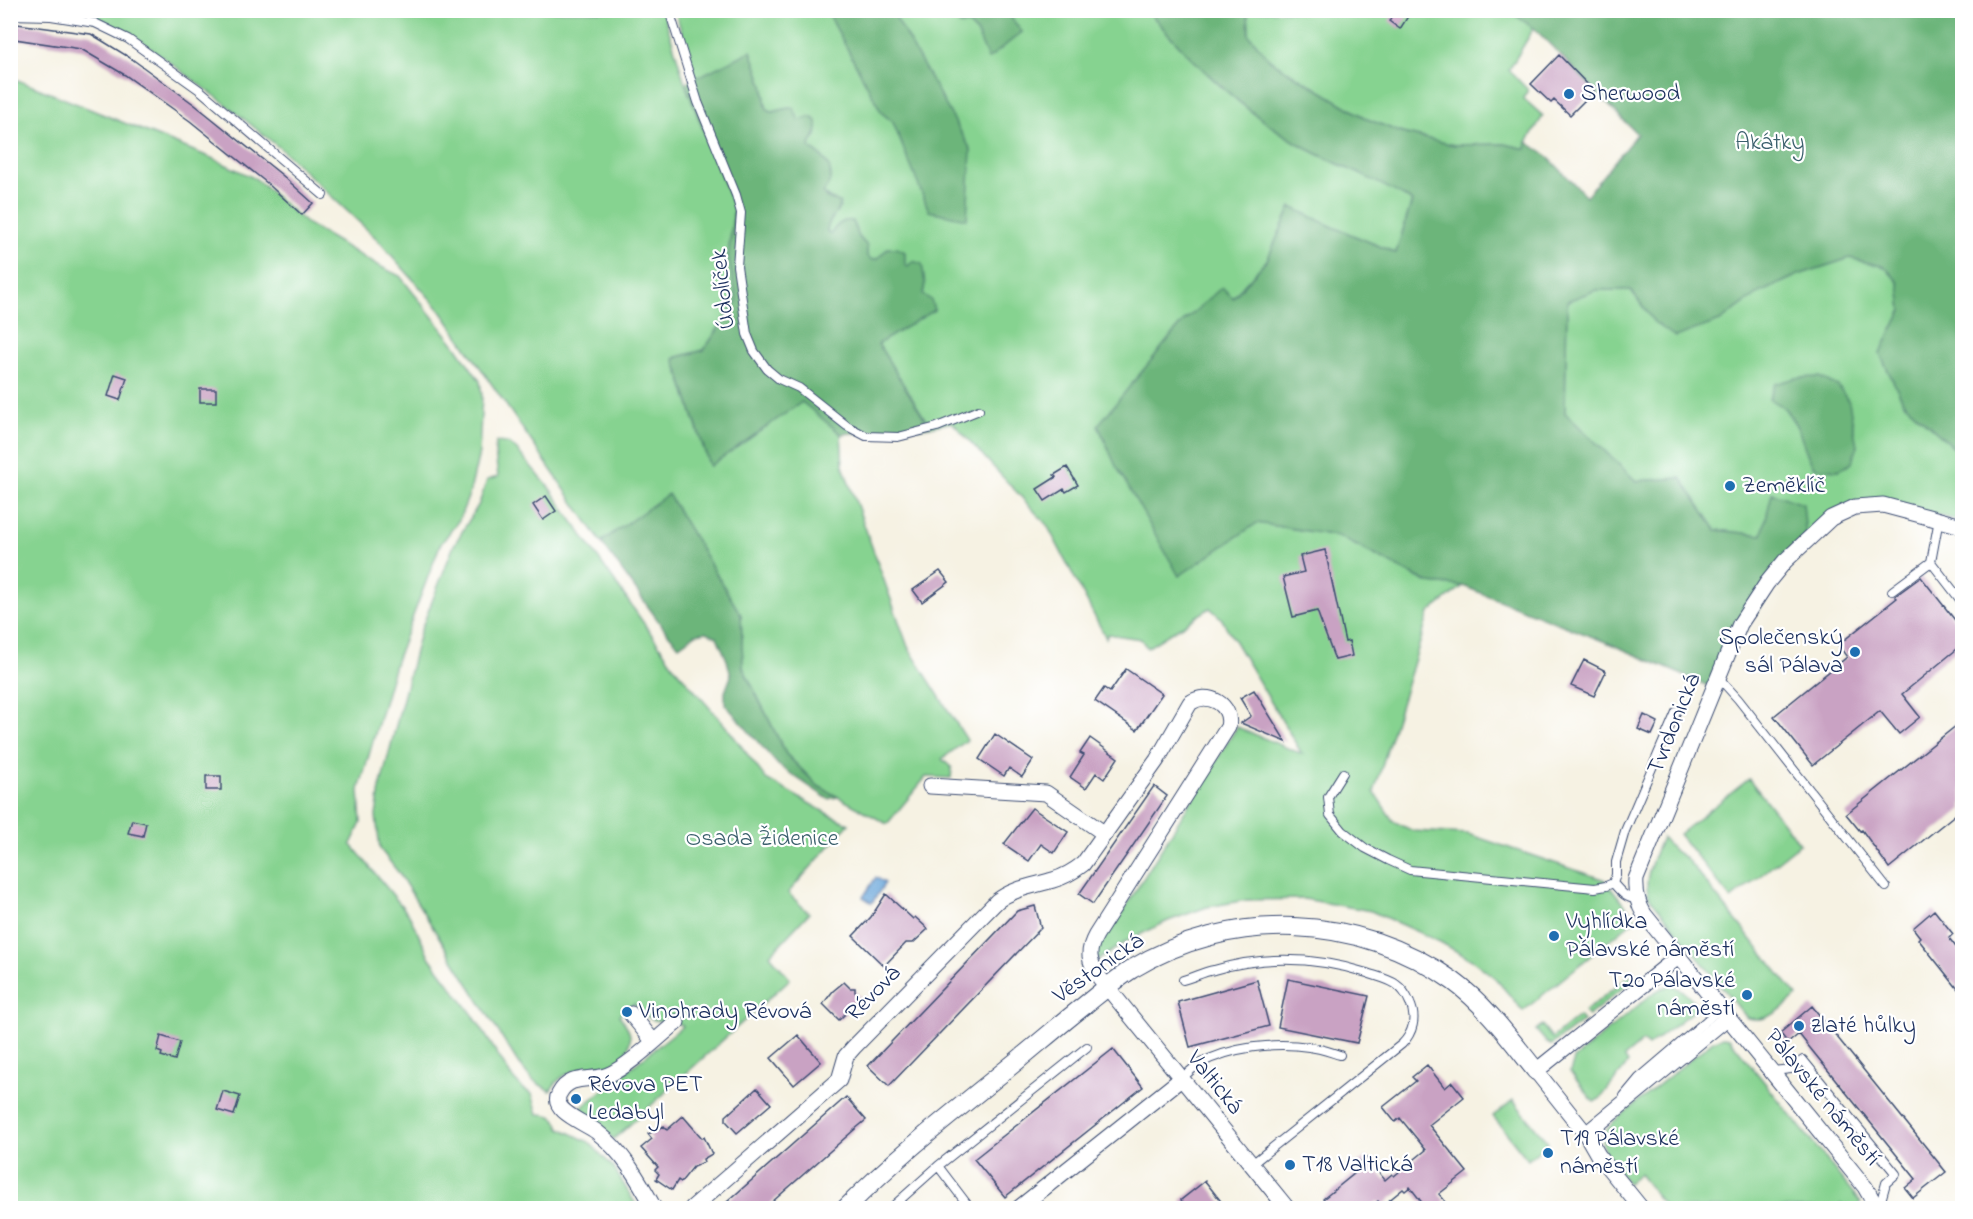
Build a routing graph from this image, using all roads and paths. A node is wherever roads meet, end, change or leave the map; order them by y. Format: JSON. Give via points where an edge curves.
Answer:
{"nodes":[{"id":1,"x":669,"y":10,"type":"edge"},
{"id":2,"x":10,"y":15,"type":"edge"},
{"id":3,"x":323,"y":195,"type":"dead end"},
{"id":4,"x":979,"y":410,"type":"dead end"},
{"id":5,"x":1939,"y":519,"type":"junction"},
{"id":6,"x":1962,"y":526,"type":"edge"},
{"id":7,"x":1930,"y":562,"type":"junction"},
{"id":8,"x":1892,"y":591,"type":"dead end"},
{"id":9,"x":1962,"y":602,"type":"edge"},
{"id":10,"x":1718,"y":677,"type":"junction"},
{"id":11,"x":1676,"y":712,"type":"dead end"},
{"id":12,"x":1343,"y":773,"type":"dead end"},
{"id":13,"x":930,"y":786,"type":"dead end"},
{"id":14,"x":1105,"y":834,"type":"junction"},
{"id":15,"x":1613,"y":883,"type":"junction"},
{"id":16,"x":1886,"y":887,"type":"dead end"},
{"id":17,"x":1636,"y":896,"type":"junction"},
{"id":18,"x":1678,"y":957,"type":"junction"},
{"id":19,"x":1183,"y":980,"type":"dead end"},
{"id":20,"x":1107,"y":987,"type":"junction"},
{"id":21,"x":631,"y":1014,"type":"dead end"},
{"id":22,"x":1724,"y":1014,"type":"junction"},
{"id":23,"x":677,"y":1022,"type":"dead end"},
{"id":24,"x":653,"y":1041,"type":"junction"},
{"id":25,"x":1087,"y":1047,"type":"dead end"},
{"id":26,"x":1341,"y":1055,"type":"dead end"},
{"id":27,"x":1536,"y":1071,"type":"junction"},
{"id":28,"x":1772,"y":1071,"type":"junction"},
{"id":29,"x":1181,"y":1079,"type":"junction"},
{"id":30,"x":1586,"y":1134,"type":"junction"},
{"id":31,"x":1252,"y":1164,"type":"junction"},
{"id":32,"x":938,"y":1166,"type":"junction"},
{"id":33,"x":1639,"y":1206,"type":"edge"},
{"id":34,"x":654,"y":1209,"type":"edge"},
{"id":35,"x":692,"y":1209,"type":"edge"},
{"id":36,"x":846,"y":1209,"type":"edge"},
{"id":37,"x":891,"y":1209,"type":"edge"},
{"id":38,"x":970,"y":1209,"type":"edge"},
{"id":39,"x":1019,"y":1209,"type":"edge"},
{"id":40,"x":1287,"y":1209,"type":"edge"},
{"id":41,"x":1878,"y":1209,"type":"edge"}],
"edges":[{"from":1,"to":4,"type":"lane","name":"Údolíček","via":[[698,102],[741,213],[737,266],[747,334],[766,369],[866,436],[898,437]]},
{"from":2,"to":3,"type":"lane","via":[[95,23],[128,39],[201,91]]},
{"from":5,"to":6,"type":"street","name":"Tvrdonická"},
{"from":5,"to":7,"type":"lane"},
{"from":5,"to":10,"type":"street","name":"Tvrdonická","via":[[1883,505],[1855,507],[1831,518],[1767,583],[1740,624]]},
{"from":7,"to":8,"type":"lane"},
{"from":7,"to":9,"type":"lane"},
{"from":10,"to":16,"type":"lane"},
{"from":10,"to":17,"type":"street","name":"Tvrdonická","via":[[1636,879]]},
{"from":11,"to":15,"type":"lane","via":[[1625,831]]},
{"from":12,"to":15,"type":"lane","via":[[1328,797],[1330,814],[1336,823],[1365,848],[1410,870],[1595,888]]},
{"from":13,"to":14,"type":"street","via":[[1046,793]]},
{"from":14,"to":20,"type":"street","name":"Révová","via":[[1157,760],[1190,704],[1209,698],[1224,708],[1229,722],[1220,741],[1089,946],[1092,967]]},
{"from":14,"to":35,"type":"street","name":"Révová","via":[[1088,860],[1075,870],[1006,894],[997,901],[846,1056],[838,1080]]},
{"from":15,"to":17,"type":"lane","via":[[1630,899]]},
{"from":17,"to":18,"type":"street","via":[[1642,911]]},
{"from":18,"to":22,"type":"street","name":"Pálavské náměstí"},
{"from":18,"to":27,"type":"street"},
{"from":19,"to":31,"type":"lane","via":[[1232,965],[1306,960],[1352,968],[1396,983],[1412,1007],[1414,1025],[1402,1044]]},
{"from":20,"to":27,"type":"street","name":"Věstonická","via":[[1158,955],[1227,932],[1271,926],[1353,934],[1394,949],[1453,981],[1487,1012]]},
{"from":20,"to":29,"type":"street","name":"Valtická"},
{"from":20,"to":36,"type":"street","name":"Věstonická","via":[[894,1162]]},
{"from":21,"to":24,"type":"street"},
{"from":22,"to":28,"type":"street","name":"Pálavské náměstí"},
{"from":22,"to":30,"type":"street"},
{"from":23,"to":24,"type":"street"},
{"from":24,"to":34,"type":"street","via":[[607,1075],[571,1081],[557,1100],[563,1111],[598,1133],[623,1158]]},
{"from":25,"to":32,"type":"lane"},
{"from":26,"to":29,"type":"lane","via":[[1311,1047],[1250,1048],[1201,1063]]},
{"from":27,"to":30,"type":"street"},
{"from":28,"to":41,"type":"street","name":"Pálavské náměstí","via":[[1865,1187]]},
{"from":28,"to":41,"type":"lane","via":[[1791,1069],[1803,1060],[1896,1174],[1886,1183]]},
{"from":29,"to":31,"type":"street","name":"Valtická"},
{"from":29,"to":39,"type":"street"},
{"from":30,"to":33,"type":"street"},
{"from":31,"to":40,"type":"street","name":"Valtická"},
{"from":32,"to":37,"type":"lane"},
{"from":32,"to":38,"type":"lane"}]}
